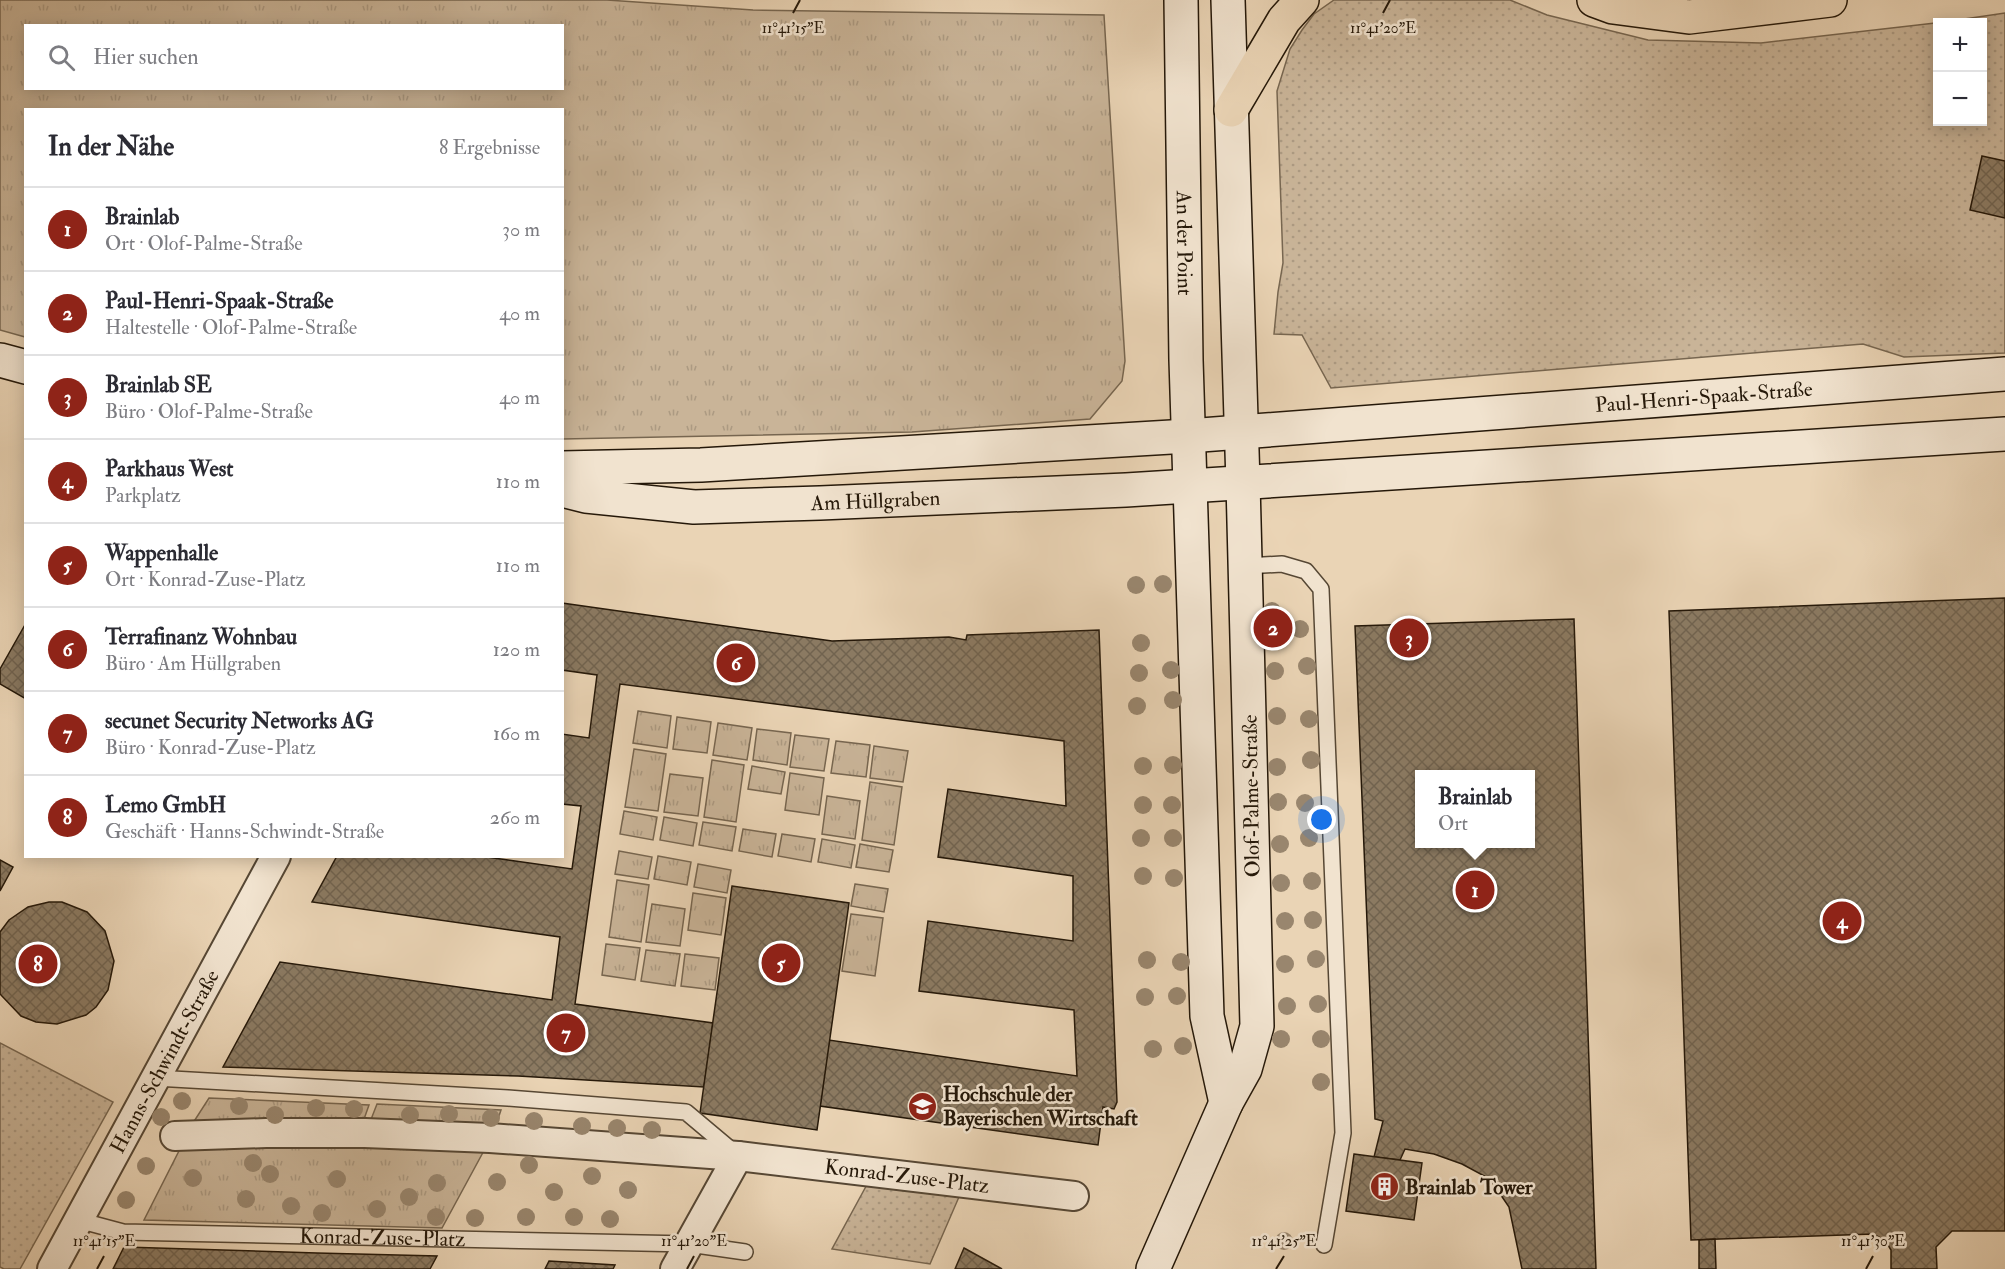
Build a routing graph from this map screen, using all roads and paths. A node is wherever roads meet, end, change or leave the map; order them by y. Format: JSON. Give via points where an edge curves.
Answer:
{"nodes":[{"id":1,"x":1181,"y":0,"type":"edge"},
{"id":2,"x":1228,"y":0,"type":"edge"},
{"id":3,"x":1302,"y":0,"type":"edge"},
{"id":4,"x":1594,"y":0,"type":"edge"},
{"id":5,"x":1830,"y":0,"type":"edge"},
{"id":6,"x":1231,"y":110,"type":"junction"},
{"id":7,"x":0,"y":360,"type":"edge"},
{"id":8,"x":24,"y":366,"type":"edge"},
{"id":9,"x":2005,"y":374,"type":"edge"},
{"id":10,"x":1242,"y":431,"type":"junction"},
{"id":11,"x":2005,"y":434,"type":"edge"},
{"id":12,"x":1188,"y":436,"type":"junction"},
{"id":13,"x":564,"y":468,"type":"edge"},
{"id":14,"x":1243,"y":483,"type":"junction"},
{"id":15,"x":1190,"y":486,"type":"junction"},
{"id":16,"x":564,"y":490,"type":"edge"},
{"id":17,"x":1245,"y":566,"type":"junction"},
{"id":18,"x":275,"y":858,"type":"edge"},
{"id":19,"x":155,"y":1078,"type":"junction"},
{"id":20,"x":1226,"y":1103,"type":"junction"},
{"id":21,"x":175,"y":1136,"type":"dead end"},
{"id":22,"x":738,"y":1156,"type":"junction"},
{"id":23,"x":1074,"y":1196,"type":"dead end"},
{"id":24,"x":78,"y":1220,"type":"junction"},
{"id":25,"x":688,"y":1244,"type":"junction"},
{"id":26,"x":1324,"y":1245,"type":"dead end"},
{"id":27,"x":745,"y":1252,"type":"dead end"},
{"id":28,"x":52,"y":1269,"type":"edge"},
{"id":29,"x":675,"y":1269,"type":"edge"},
{"id":30,"x":1153,"y":1269,"type":"edge"}],
"edges":[{"from":1,"to":12,"type":"main road","name":"An der Point"},
{"from":2,"to":6,"type":"main road"},
{"from":3,"to":6,"type":"highway","via":[[1284,20]]},
{"from":4,"to":5,"type":"highway","via":[[1689,17]]},
{"from":6,"to":10,"type":"main road"},
{"from":7,"to":8,"type":"main road"},
{"from":9,"to":10,"type":"main road","name":"Paul-Henri-Spaak-Straße"},
{"from":10,"to":12,"type":"main road","name":"Paul-Henri-Spaak-Straße"},
{"from":10,"to":14,"type":"main road"},
{"from":11,"to":14,"type":"main road"},
{"from":12,"to":13,"type":"main road","via":[[701,465]]},
{"from":12,"to":15,"type":"main road","name":"An der Point"},
{"from":14,"to":15,"type":"main road"},
{"from":14,"to":17,"type":"main road","name":"Olof-Palme-Straße"},
{"from":15,"to":16,"type":"main road","name":"Am Hüllgraben","via":[[694,507]]},
{"from":15,"to":20,"type":"main road","via":[[1207,1016]]},
{"from":17,"to":20,"type":"main road","name":"Olof-Palme-Straße","via":[[1257,1026],[1245,1069]]},
{"from":17,"to":26,"type":"lane","via":[[1282,564],[1306,572],[1321,589],[1343,1133]]},
{"from":18,"to":19,"type":"street","name":"Hanns-Schwindt-Straße"},
{"from":19,"to":22,"type":"lane","via":[[508,1098],[686,1113]]},
{"from":19,"to":24,"type":"street","name":"Hanns-Schwindt-Straße"},
{"from":20,"to":30,"type":"main road","name":"Olof-Palme-Straße"},
{"from":21,"to":22,"type":"street","name":"Konrad-Zuse-Platz","via":[[266,1132],[411,1135]]},
{"from":22,"to":23,"type":"street","name":"Konrad-Zuse-Platz"},
{"from":22,"to":25,"type":"street"},
{"from":24,"to":25,"type":"lane","name":"Konrad-Zuse-Platz","via":[[123,1232]]},
{"from":24,"to":28,"type":"street","name":"Hanns-Schwindt-Straße"},
{"from":25,"to":27,"type":"lane","name":"Konrad-Zuse-Platz"},
{"from":25,"to":29,"type":"street"}]}
